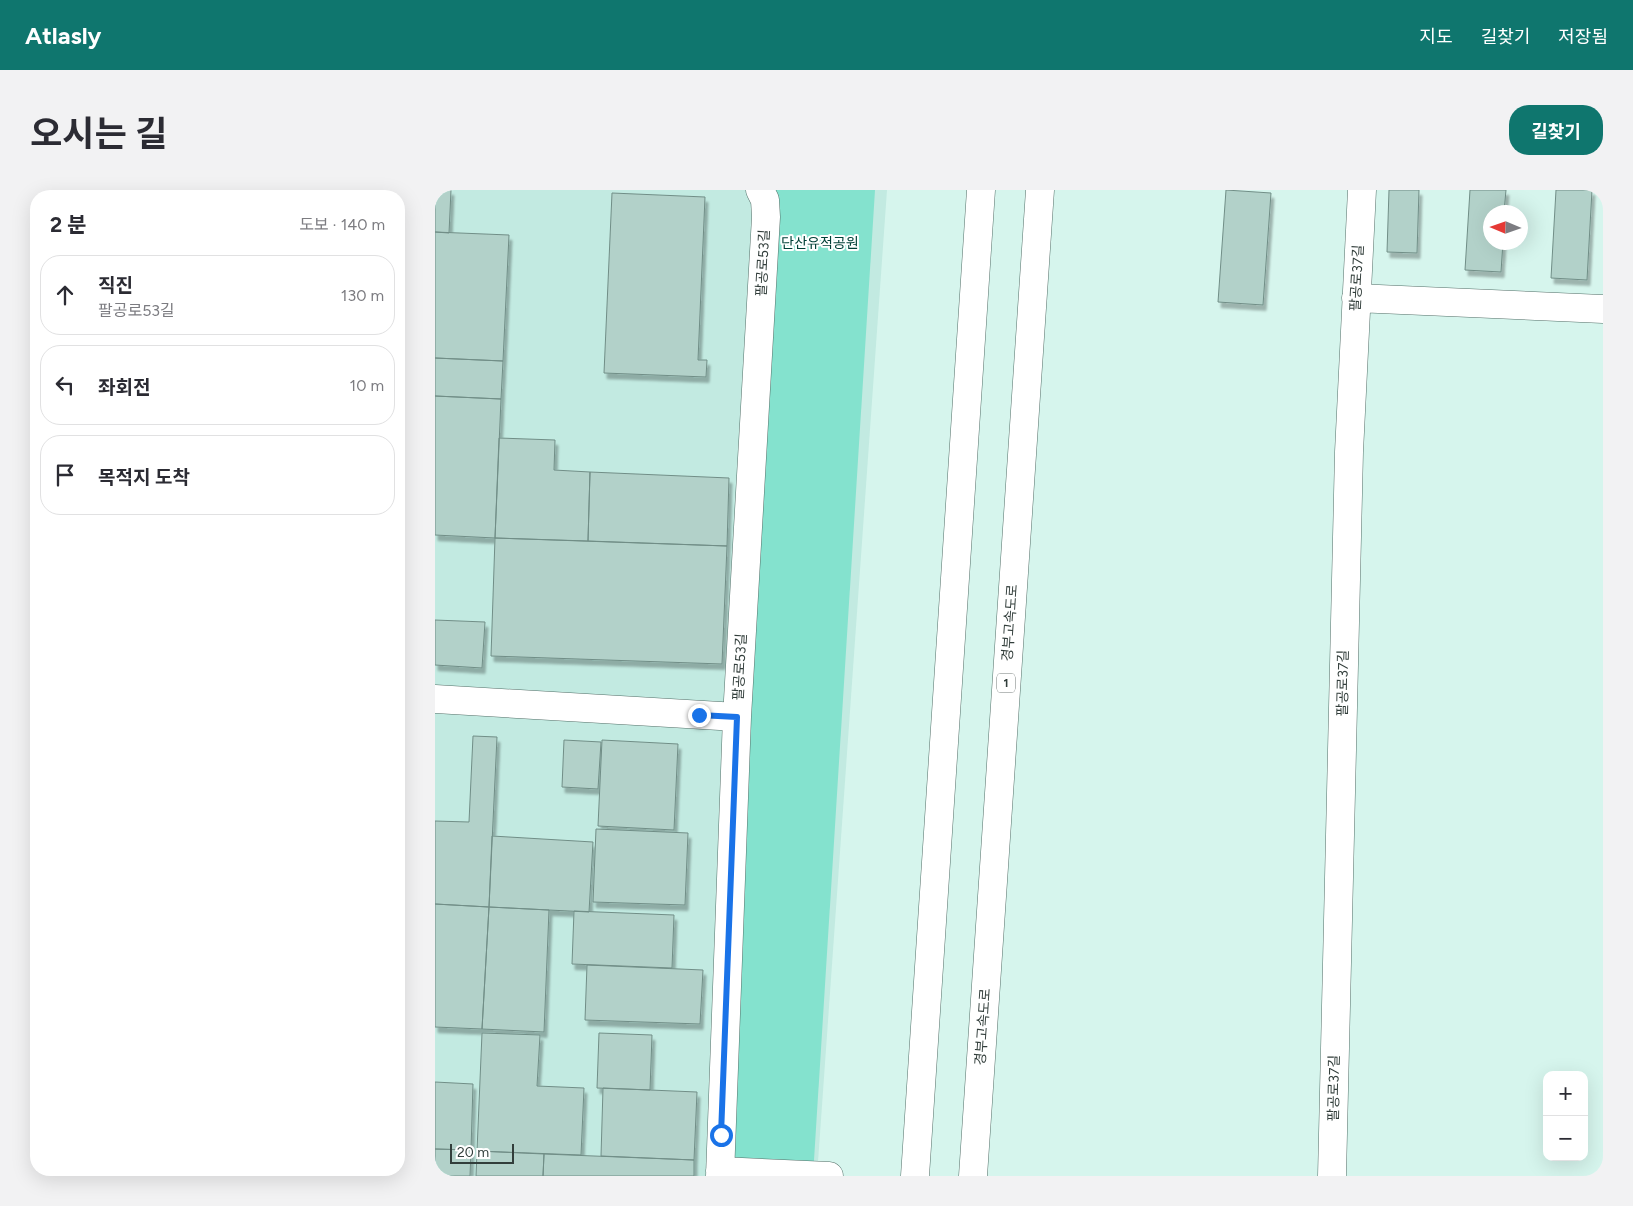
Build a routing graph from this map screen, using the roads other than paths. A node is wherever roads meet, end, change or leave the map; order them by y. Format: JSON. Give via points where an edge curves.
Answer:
{"nodes":[{"id":1,"x":760,"y":190,"type":"edge"},
{"id":2,"x":981,"y":190,"type":"edge"},
{"id":3,"x":1040,"y":190,"type":"edge"},
{"id":4,"x":1362,"y":190,"type":"edge"},
{"id":5,"x":1356,"y":298,"type":"junction"},
{"id":6,"x":1603,"y":309,"type":"edge"},
{"id":7,"x":435,"y":699,"type":"edge"},
{"id":8,"x":737,"y":717,"type":"junction"},
{"id":9,"x":720,"y":1174,"type":"edge"},
{"id":10,"x":816,"y":1176,"type":"edge"},
{"id":11,"x":915,"y":1176,"type":"edge"},
{"id":12,"x":973,"y":1176,"type":"edge"},
{"id":13,"x":1332,"y":1176,"type":"edge"}],
"edges":[{"from":1,"to":8,"type":"main road","name":"팔공로53길","via":[[765,200],[766,217]]},
{"from":2,"to":11,"type":"main road"},
{"from":3,"to":12,"type":"main road","name":"경부고속도로","number":"1"},
{"from":4,"to":5,"type":"main road","name":"팔공로37길"},
{"from":5,"to":6,"type":"main road"},
{"from":5,"to":13,"type":"main road","name":"팔공로37길","via":[[1349,452]]},
{"from":7,"to":8,"type":"main road"},
{"from":8,"to":9,"type":"main road","name":"팔공로53길"},
{"from":9,"to":10,"type":"main road"}]}
